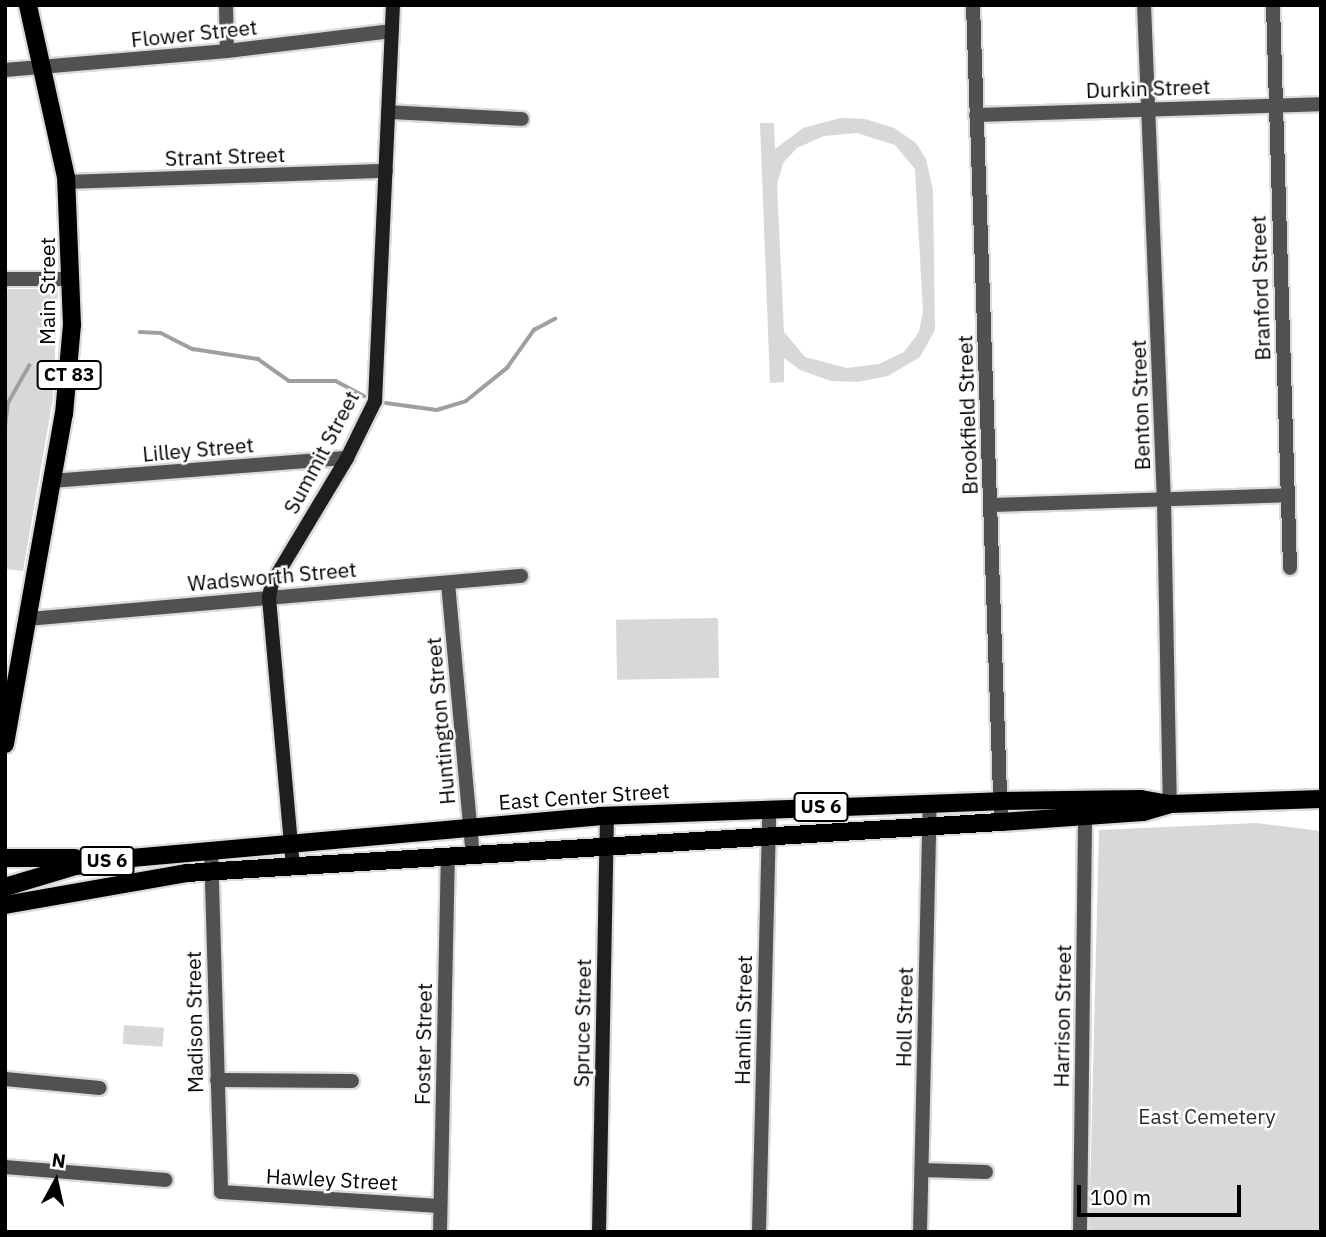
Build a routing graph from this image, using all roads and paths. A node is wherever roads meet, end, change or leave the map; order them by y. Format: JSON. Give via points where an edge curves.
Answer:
{"nodes":[{"id":1,"x":28,"y":5,"type":"edge"},
{"id":2,"x":226,"y":5,"type":"edge"},
{"id":3,"x":393,"y":5,"type":"edge"},
{"id":4,"x":973,"y":5,"type":"edge"},
{"id":5,"x":1144,"y":5,"type":"edge"},
{"id":6,"x":1273,"y":5,"type":"edge"},
{"id":7,"x":392,"y":31,"type":"junction"},
{"id":8,"x":227,"y":51,"type":"junction"},
{"id":9,"x":5,"y":69,"type":"edge"},
{"id":10,"x":43,"y":69,"type":"junction"},
{"id":11,"x":1321,"y":104,"type":"edge"},
{"id":12,"x":1276,"y":106,"type":"junction"},
{"id":13,"x":1150,"y":109,"type":"junction"},
{"id":14,"x":388,"y":112,"type":"junction"},
{"id":15,"x":976,"y":114,"type":"junction"},
{"id":16,"x":522,"y":119,"type":"dead end"},
{"id":17,"x":386,"y":171,"type":"junction"},
{"id":18,"x":66,"y":182,"type":"junction"},
{"id":19,"x":5,"y":279,"type":"edge"},
{"id":20,"x":72,"y":279,"type":"junction"},
{"id":21,"x":347,"y":458,"type":"junction"},
{"id":22,"x":52,"y":481,"type":"junction"},
{"id":23,"x":1288,"y":495,"type":"junction"},
{"id":24,"x":1164,"y":501,"type":"junction"},
{"id":25,"x":992,"y":505,"type":"junction"},
{"id":26,"x":1290,"y":568,"type":"dead end"},
{"id":27,"x":521,"y":576,"type":"dead end"},
{"id":28,"x":448,"y":583,"type":"junction"},
{"id":29,"x":269,"y":597,"type":"junction"},
{"id":30,"x":28,"y":619,"type":"junction"},
{"id":31,"x":5,"y":744,"type":"edge"},
{"id":32,"x":1000,"y":801,"type":"junction"},
{"id":33,"x":1318,"y":801,"type":"edge"},
{"id":34,"x":930,"y":804,"type":"junction"},
{"id":35,"x":1170,"y":804,"type":"junction"},
{"id":36,"x":1085,"y":808,"type":"junction"},
{"id":37,"x":769,"y":809,"type":"junction"},
{"id":38,"x":607,"y":816,"type":"junction"},
{"id":39,"x":1001,"y":822,"type":"junction"},
{"id":40,"x":471,"y":827,"type":"junction"},
{"id":41,"x":929,"y":827,"type":"junction"},
{"id":42,"x":769,"y":837,"type":"junction"},
{"id":43,"x":291,"y":843,"type":"junction"},
{"id":44,"x":607,"y":847,"type":"junction"},
{"id":45,"x":211,"y":850,"type":"junction"},
{"id":46,"x":473,"y":856,"type":"junction"},
{"id":47,"x":5,"y":858,"type":"edge"},
{"id":48,"x":448,"y":858,"type":"junction"},
{"id":49,"x":106,"y":861,"type":"junction"},
{"id":50,"x":293,"y":867,"type":"junction"},
{"id":51,"x":212,"y":871,"type":"junction"},
{"id":52,"x":110,"y":884,"type":"junction"},
{"id":53,"x":5,"y":887,"type":"edge"},
{"id":54,"x":5,"y":905,"type":"edge"},
{"id":55,"x":5,"y":1079,"type":"edge"},
{"id":56,"x":217,"y":1080,"type":"junction"},
{"id":57,"x":352,"y":1082,"type":"dead end"},
{"id":58,"x":100,"y":1088,"type":"dead end"},
{"id":59,"x":5,"y":1167,"type":"edge"},
{"id":60,"x":922,"y":1170,"type":"junction"},
{"id":61,"x":986,"y":1171,"type":"dead end"},
{"id":62,"x":165,"y":1180,"type":"dead end"},
{"id":63,"x":221,"y":1193,"type":"joint"},
{"id":64,"x":440,"y":1206,"type":"junction"},
{"id":65,"x":440,"y":1232,"type":"edge"},
{"id":66,"x":598,"y":1232,"type":"edge"},
{"id":67,"x":759,"y":1232,"type":"edge"},
{"id":68,"x":920,"y":1232,"type":"edge"},
{"id":69,"x":1080,"y":1232,"type":"edge"}],
"edges":[{"from":1,"to":10,"type":"main road","name":"Main Street","number":"CT 83"},
{"from":2,"to":8,"type":"street"},
{"from":3,"to":7,"type":"street","name":"Summit Street"},
{"from":4,"to":15,"type":"street","name":"Brookfield Street"},
{"from":5,"to":13,"type":"street","name":"Benton Street"},
{"from":6,"to":12,"type":"street","name":"Branford Street"},
{"from":7,"to":8,"type":"street","name":"Flower Street"},
{"from":7,"to":14,"type":"street","name":"Summit Street"},
{"from":8,"to":10,"type":"street","name":"Flower Street"},
{"from":9,"to":10,"type":"street","name":"Flower Street"},
{"from":10,"to":18,"type":"main road","name":"Main Street","number":"CT 83"},
{"from":11,"to":12,"type":"street","name":"Durkin Street"},
{"from":12,"to":13,"type":"street","name":"Durkin Street"},
{"from":12,"to":23,"type":"street","name":"Branford Street"},
{"from":13,"to":15,"type":"street","name":"Durkin Street"},
{"from":13,"to":24,"type":"street","name":"Benton Street"},
{"from":14,"to":16,"type":"street"},
{"from":14,"to":17,"type":"street","name":"Summit Street"},
{"from":15,"to":25,"type":"street","name":"Brookfield Street"},
{"from":17,"to":18,"type":"street","name":"Strant Street"},
{"from":17,"to":21,"type":"street","name":"Summit Street","via":[[375,396]]},
{"from":18,"to":20,"type":"main road","name":"Main Street","number":"CT 83"},
{"from":19,"to":20,"type":"street"},
{"from":20,"to":22,"type":"main road","name":"Main Street","number":"CT 83","via":[[69,375]]},
{"from":21,"to":22,"type":"street","name":"Lilley Street"},
{"from":21,"to":29,"type":"street","name":"Summit Street","via":[[272,583]]},
{"from":22,"to":30,"type":"main road","name":"Main Street","number":"CT 83"},
{"from":23,"to":24,"type":"street"},
{"from":23,"to":26,"type":"street","name":"Branford Street"},
{"from":24,"to":25,"type":"street"},
{"from":24,"to":35,"type":"street","name":"Benton Street"},
{"from":25,"to":32,"type":"street","name":"Brookfield Street"},
{"from":27,"to":28,"type":"street","name":"Wadsworth Street"},
{"from":28,"to":29,"type":"street","name":"Wadsworth Street"},
{"from":28,"to":40,"type":"street","name":"Huntington Street"},
{"from":29,"to":30,"type":"street","name":"Wadsworth Street"},
{"from":29,"to":43,"type":"street","name":"Summit Street"},
{"from":30,"to":31,"type":"main road","name":"Main Street","number":"CT 83"},
{"from":32,"to":34,"type":"main road","name":"East Center Street","number":"US 6"},
{"from":32,"to":36,"type":"main road","name":"East Center Street","number":"US 6"},
{"from":32,"to":39,"type":"street","name":"Brookfield Street"},
{"from":33,"to":35,"type":"main road","name":"East Center Street","number":"US 6"},
{"from":34,"to":37,"type":"main road","name":"East Center Street","number":"US 6"},
{"from":34,"to":41,"type":"street","name":"Holl Street"},
{"from":35,"to":36,"type":"main road","name":"East Center Street","number":"US 6","via":[[1141,799]]},
{"from":36,"to":39,"type":"main road","name":"East Center Street","number":"US 6"},
{"from":36,"to":69,"type":"street","name":"Harrison Street"},
{"from":37,"to":38,"type":"main road","name":"East Center Street","number":"US 6"},
{"from":37,"to":42,"type":"street","name":"Hamlin Street"},
{"from":38,"to":40,"type":"main road","name":"East Center Street","number":"US 6"},
{"from":38,"to":44,"type":"street","name":"Spruce Street"},
{"from":39,"to":41,"type":"main road","name":"East Center Street","number":"US 6"},
{"from":40,"to":43,"type":"main road","name":"East Center Street","number":"US 6"},
{"from":40,"to":46,"type":"street","name":"Huntington Street"},
{"from":41,"to":42,"type":"main road","name":"East Center Street","number":"US 6"},
{"from":41,"to":60,"type":"street","name":"Holl Street"},
{"from":42,"to":44,"type":"main road","name":"East Center Street","number":"US 6"},
{"from":42,"to":67,"type":"street","name":"Hamlin Street"},
{"from":43,"to":45,"type":"main road","name":"East Center Street","number":"US 6"},
{"from":43,"to":50,"type":"street","name":"Summit Street"},
{"from":44,"to":46,"type":"main road","name":"East Center Street","number":"US 6"},
{"from":44,"to":66,"type":"street","name":"Spruce Street"},
{"from":45,"to":49,"type":"main road","name":"East Center Street","number":"US 6"},
{"from":45,"to":51,"type":"street","name":"Madison Street"},
{"from":46,"to":48,"type":"main road","name":"East Center Street","number":"US 6"},
{"from":47,"to":49,"type":"main road"},
{"from":48,"to":50,"type":"main road","name":"East Center Street","number":"US 6"},
{"from":48,"to":64,"type":"street","name":"Foster Street"},
{"from":49,"to":52,"type":"main road"},
{"from":49,"to":53,"type":"main road","name":"East Center Street","number":"US 6"},
{"from":50,"to":51,"type":"main road","name":"East Center Street","number":"US 6"},
{"from":51,"to":52,"type":"main road","name":"East Center Street","number":"US 6"},
{"from":51,"to":56,"type":"street","name":"Madison Street"},
{"from":52,"to":54,"type":"main road","name":"East Center Street","number":"US 6"},
{"from":55,"to":58,"type":"street"},
{"from":56,"to":57,"type":"street"},
{"from":56,"to":63,"type":"street","name":"Madison Street"},
{"from":59,"to":62,"type":"street"},
{"from":60,"to":61,"type":"street"},
{"from":60,"to":68,"type":"street","name":"Holl Street"},
{"from":63,"to":64,"type":"street","name":"Hawley Street"},
{"from":64,"to":65,"type":"street","name":"Foster Street"}]}
